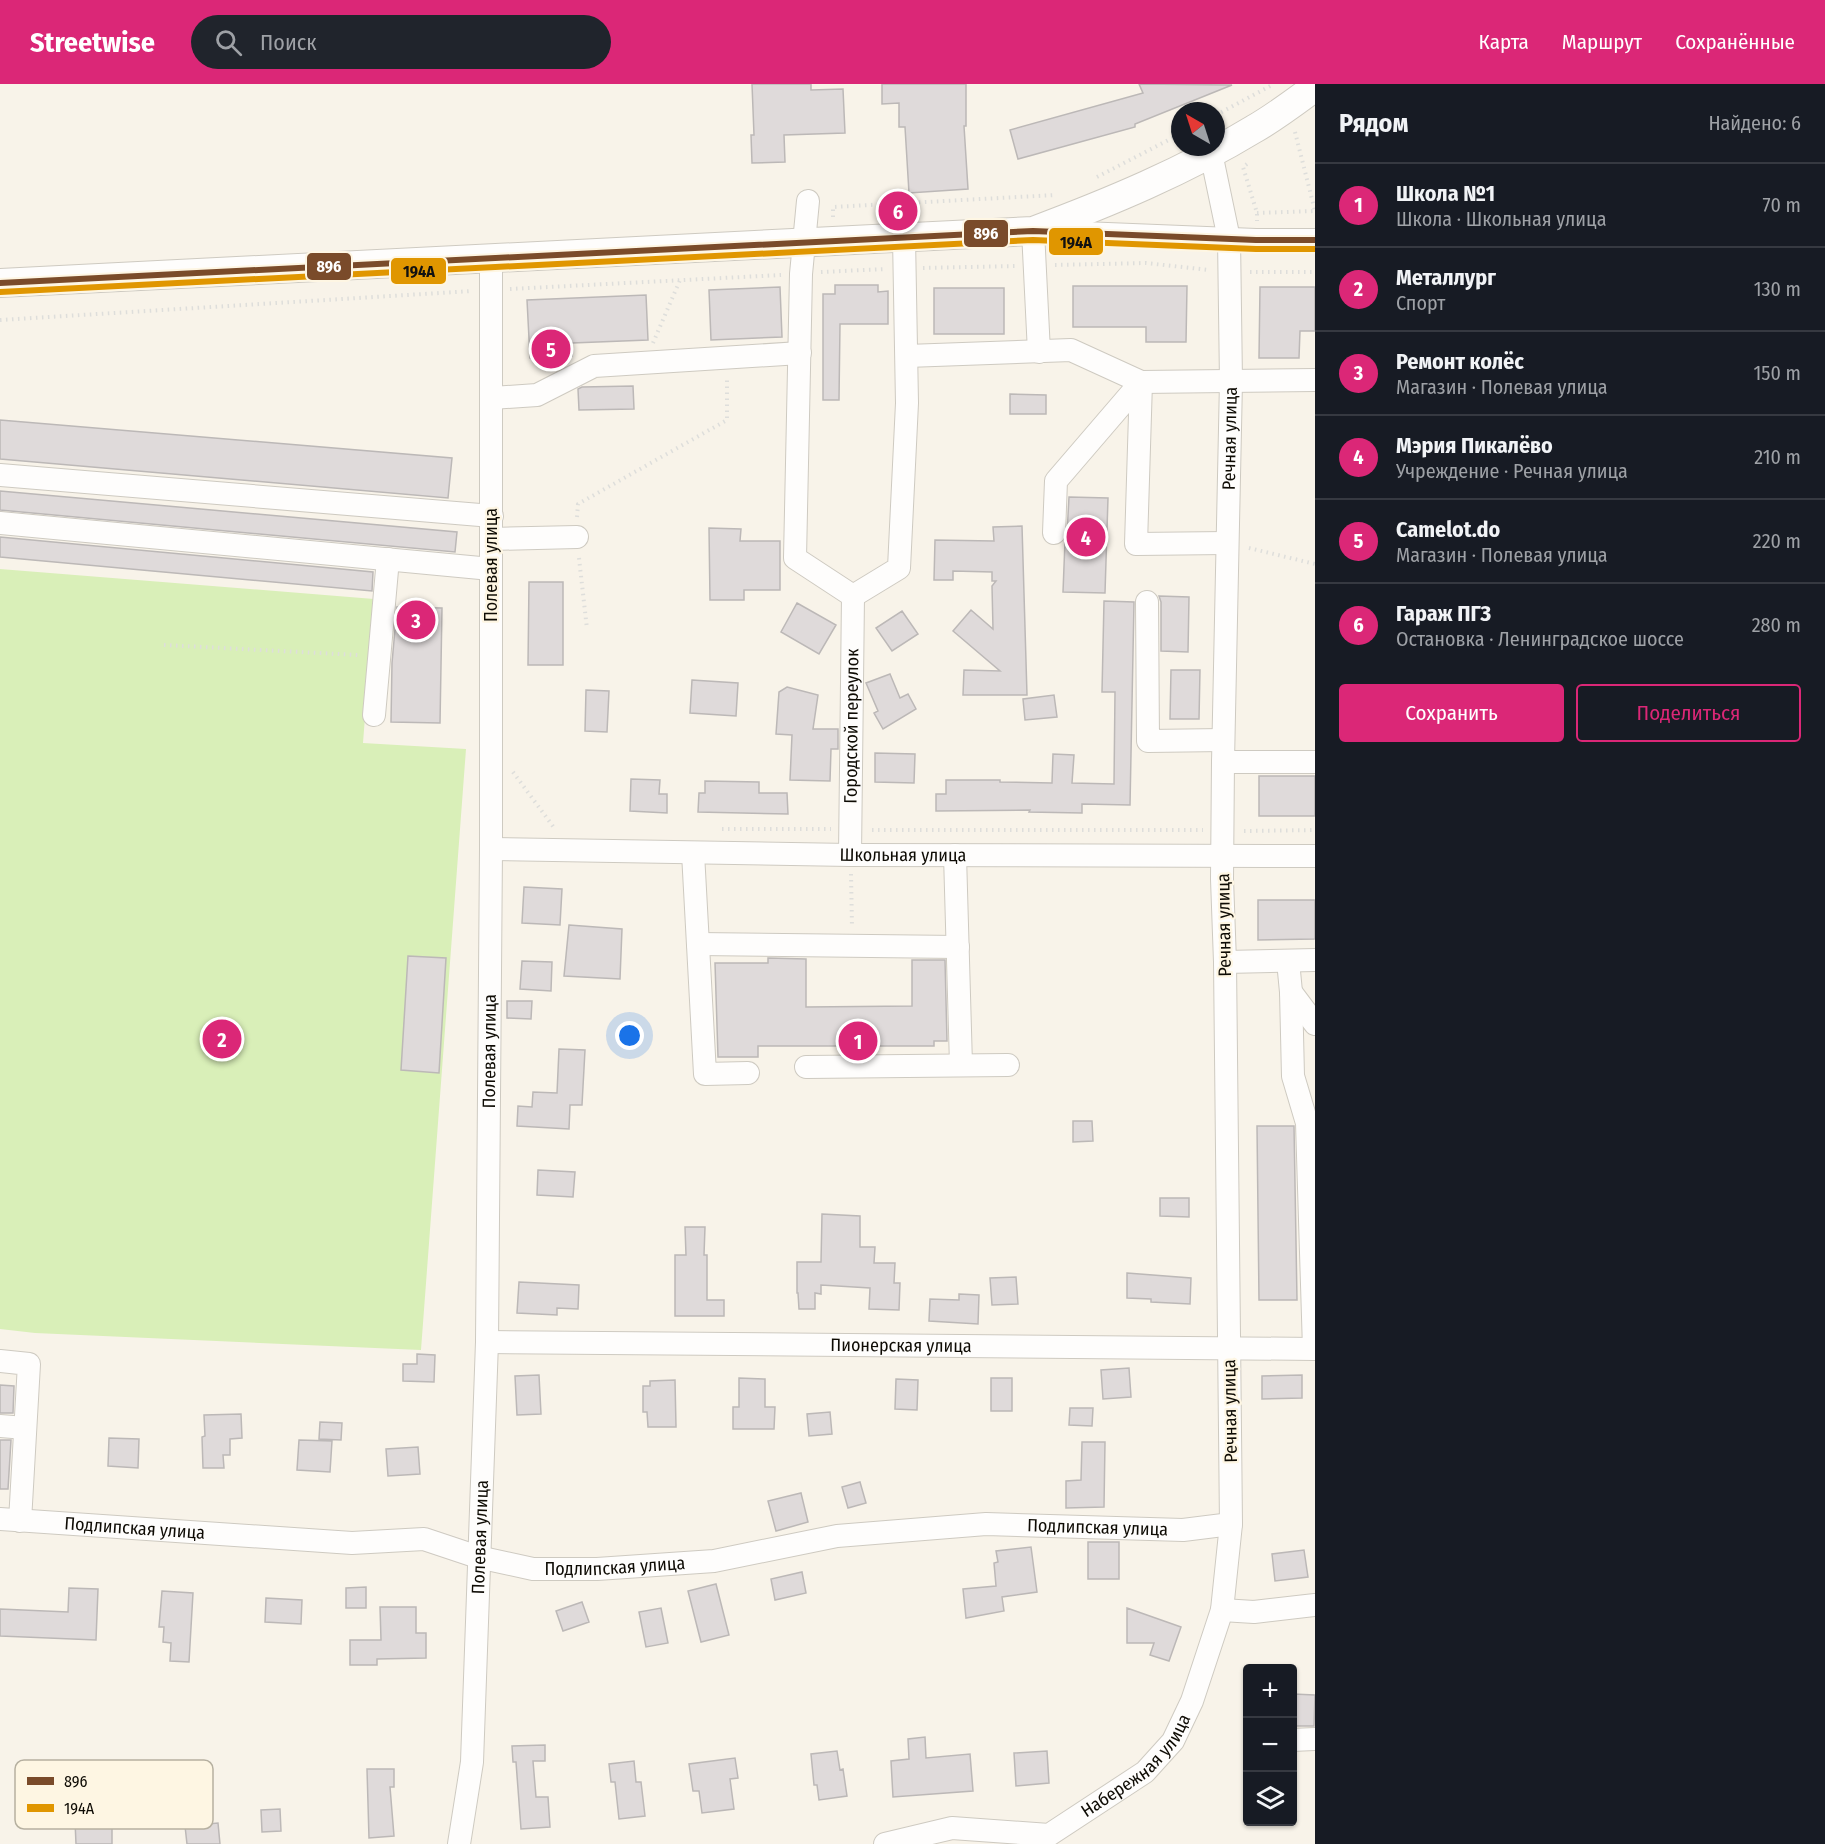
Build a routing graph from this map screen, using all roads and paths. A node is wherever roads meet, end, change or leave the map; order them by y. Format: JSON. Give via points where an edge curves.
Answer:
{"nodes":[{"id":1,"x":1275,"y":84,"type":"edge"},
{"id":2,"x":1315,"y":87,"type":"edge"},
{"id":3,"x":1225,"y":110,"type":"edge"},
{"id":4,"x":1287,"y":138,"type":"dead end"},
{"id":5,"x":1171,"y":139,"type":"edge"},
{"id":6,"x":1225,"y":145,"type":"edge"},
{"id":7,"x":1204,"y":156,"type":"edge"},
{"id":8,"x":1211,"y":156,"type":"edge"},
{"id":9,"x":1251,"y":161,"type":"dead end"},
{"id":10,"x":1092,"y":180,"type":"dead end"},
{"id":11,"x":1063,"y":195,"type":"dead end"},
{"id":12,"x":808,"y":201,"type":"dead end"},
{"id":13,"x":833,"y":207,"type":"dead end"},
{"id":14,"x":1315,"y":211,"type":"edge"},
{"id":15,"x":1033,"y":231,"type":"junction"},
{"id":16,"x":904,"y":238,"type":"junction"},
{"id":17,"x":1230,"y":239,"type":"junction"},
{"id":18,"x":1315,"y":240,"type":"edge"},
{"id":19,"x":805,"y":243,"type":"junction"},
{"id":20,"x":491,"y":258,"type":"junction"},
{"id":21,"x":1035,"y":266,"type":"junction"},
{"id":22,"x":905,"y":268,"type":"junction"},
{"id":23,"x":1230,"y":272,"type":"junction"},
{"id":24,"x":1315,"y":272,"type":"edge"},
{"id":25,"x":801,"y":274,"type":"junction"},
{"id":26,"x":680,"y":280,"type":"junction"},
{"id":27,"x":0,"y":283,"type":"edge"},
{"id":28,"x":491,"y":290,"type":"junction"},
{"id":29,"x":0,"y":320,"type":"edge"},
{"id":30,"x":1039,"y":352,"type":"junction"},
{"id":31,"x":800,"y":353,"type":"junction"},
{"id":32,"x":907,"y":356,"type":"junction"},
{"id":33,"x":727,"y":358,"type":"junction"},
{"id":34,"x":645,"y":363,"type":"junction"},
{"id":35,"x":1315,"y":380,"type":"edge"},
{"id":36,"x":1231,"y":381,"type":"junction"},
{"id":37,"x":1141,"y":382,"type":"junction"},
{"id":38,"x":492,"y":398,"type":"junction"},
{"id":39,"x":0,"y":475,"type":"edge"},
{"id":40,"x":492,"y":516,"type":"junction"},
{"id":41,"x":0,"y":523,"type":"edge"},
{"id":42,"x":1054,"y":533,"type":"dead end"},
{"id":43,"x":577,"y":537,"type":"junction"},
{"id":44,"x":492,"y":539,"type":"junction"},
{"id":45,"x":1226,"y":543,"type":"junction"},
{"id":46,"x":388,"y":559,"type":"junction"},
{"id":47,"x":1315,"y":564,"type":"edge"},
{"id":48,"x":491,"y":569,"type":"junction"},
{"id":49,"x":853,"y":597,"type":"junction"},
{"id":50,"x":1147,"y":602,"type":"dead end"},
{"id":51,"x":587,"y":629,"type":"dead end"},
{"id":52,"x":164,"y":645,"type":"dead end"},
{"id":53,"x":379,"y":656,"type":"junction"},
{"id":54,"x":374,"y":715,"type":"dead end"},
{"id":55,"x":1223,"y":751,"type":"junction"},
{"id":56,"x":1315,"y":762,"type":"edge"},
{"id":57,"x":513,"y":771,"type":"dead end"},
{"id":58,"x":555,"y":829,"type":"dead end"},
{"id":59,"x":721,"y":829,"type":"dead end"},
{"id":60,"x":850,"y":829,"type":"junction"},
{"id":61,"x":1315,"y":830,"type":"edge"},
{"id":62,"x":1223,"y":831,"type":"junction"},
{"id":63,"x":491,"y":849,"type":"junction"},
{"id":64,"x":693,"y":853,"type":"junction"},
{"id":65,"x":850,"y":855,"type":"junction"},
{"id":66,"x":955,"y":855,"type":"junction"},
{"id":67,"x":1223,"y":855,"type":"junction"},
{"id":68,"x":1315,"y":856,"type":"edge"},
{"id":69,"x":698,"y":944,"type":"junction"},
{"id":70,"x":853,"y":945,"type":"junction"},
{"id":71,"x":958,"y":947,"type":"junction"},
{"id":72,"x":1315,"y":960,"type":"edge"},
{"id":73,"x":1288,"y":961,"type":"junction"},
{"id":74,"x":1225,"y":962,"type":"junction"},
{"id":75,"x":1291,"y":992,"type":"junction"},
{"id":76,"x":1315,"y":1024,"type":"edge"},
{"id":77,"x":961,"y":1065,"type":"junction"},
{"id":78,"x":1008,"y":1065,"type":"dead end"},
{"id":79,"x":806,"y":1067,"type":"dead end"},
{"id":80,"x":748,"y":1073,"type":"dead end"},
{"id":81,"x":487,"y":1342,"type":"junction"},
{"id":82,"x":1229,"y":1348,"type":"junction"},
{"id":83,"x":1314,"y":1349,"type":"edge"},
{"id":84,"x":0,"y":1361,"type":"edge"},
{"id":85,"x":0,"y":1426,"type":"edge"},
{"id":86,"x":25,"y":1428,"type":"junction"},
{"id":87,"x":10,"y":1520,"type":"edge"},
{"id":88,"x":1232,"y":1524,"type":"junction"},
{"id":89,"x":478,"y":1557,"type":"junction"},
{"id":90,"x":1315,"y":1605,"type":"edge"},
{"id":91,"x":1222,"y":1610,"type":"junction"},
{"id":92,"x":1315,"y":1739,"type":"edge"},
{"id":93,"x":1297,"y":1740,"type":"edge"},
{"id":94,"x":1005,"y":1838,"type":"edge"},
{"id":95,"x":459,"y":1844,"type":"edge"},
{"id":96,"x":885,"y":1844,"type":"edge"}],
"edges":[{"from":1,"to":3,"type":"path"},
{"from":2,"to":6,"type":"main road"},
{"from":4,"to":14,"type":"path","via":[[1295,132]]},
{"from":5,"to":10,"type":"path"},
{"from":7,"to":15,"type":"main road"},
{"from":8,"to":17,"type":"street","name":"Речная улица"},
{"from":9,"to":14,"type":"path","via":[[1243,166],[1257,213]]},
{"from":11,"to":13,"type":"path"},
{"from":12,"to":19,"type":"street"},
{"from":15,"to":16,"type":"main road"},
{"from":15,"to":17,"type":"street"},
{"from":15,"to":21,"type":"street"},
{"from":16,"to":19,"type":"main road"},
{"from":16,"to":22,"type":"street"},
{"from":17,"to":18,"type":"street"},
{"from":17,"to":23,"type":"street","name":"Речная улица"},
{"from":19,"to":20,"type":"main road"},
{"from":19,"to":25,"type":"street"},
{"from":20,"to":27,"type":"main road"},
{"from":20,"to":28,"type":"street","name":"Полевая улица"},
{"from":21,"to":22,"type":"path"},
{"from":21,"to":23,"type":"path","via":[[1146,263]]},
{"from":21,"to":30,"type":"street"},
{"from":22,"to":25,"type":"path"},
{"from":22,"to":32,"type":"street"},
{"from":23,"to":24,"type":"path"},
{"from":23,"to":36,"type":"street","name":"Речная улица"},
{"from":25,"to":26,"type":"path"},
{"from":25,"to":31,"type":"street"},
{"from":26,"to":28,"type":"path"},
{"from":26,"to":34,"type":"path"},
{"from":28,"to":29,"type":"path"},
{"from":28,"to":38,"type":"street","name":"Полевая улица"},
{"from":30,"to":32,"type":"street"},
{"from":30,"to":37,"type":"street","via":[[1071,350]]},
{"from":31,"to":33,"type":"street"},
{"from":31,"to":49,"type":"street","via":[[795,558]]},
{"from":32,"to":49,"type":"street","via":[[899,568]]},
{"from":33,"to":34,"type":"street"},
{"from":33,"to":43,"type":"path","via":[[727,420],[578,504]]},
{"from":34,"to":38,"type":"street","via":[[594,366],[537,395]]},
{"from":35,"to":36,"type":"street"},
{"from":36,"to":37,"type":"street"},
{"from":36,"to":45,"type":"street","name":"Речная улица"},
{"from":37,"to":42,"type":"street","via":[[1056,481]]},
{"from":37,"to":45,"type":"street","via":[[1136,544]]},
{"from":38,"to":40,"type":"street","name":"Полевая улица"},
{"from":39,"to":40,"type":"street"},
{"from":40,"to":44,"type":"street","name":"Полевая улица"},
{"from":41,"to":46,"type":"street"},
{"from":43,"to":44,"type":"street"},
{"from":43,"to":51,"type":"path"},
{"from":44,"to":48,"type":"street","name":"Полевая улица"},
{"from":45,"to":47,"type":"path"},
{"from":45,"to":55,"type":"street","name":"Речная улица"},
{"from":46,"to":48,"type":"street"},
{"from":46,"to":53,"type":"street"},
{"from":48,"to":63,"type":"street","name":"Полевая улица"},
{"from":49,"to":60,"type":"street","name":"Городской переулок"},
{"from":50,"to":55,"type":"street","via":[[1148,741]]},
{"from":52,"to":53,"type":"path"},
{"from":53,"to":54,"type":"street"},
{"from":55,"to":56,"type":"street"},
{"from":55,"to":62,"type":"street","name":"Речная улица"},
{"from":57,"to":58,"type":"path"},
{"from":59,"to":60,"type":"path"},
{"from":60,"to":62,"type":"path"},
{"from":60,"to":65,"type":"street","name":"Городской переулок"},
{"from":61,"to":62,"type":"path"},
{"from":62,"to":67,"type":"street","name":"Речная улица"},
{"from":63,"to":64,"type":"street","name":"Школьная улица"},
{"from":63,"to":81,"type":"street","name":"Полевая улица"},
{"from":64,"to":65,"type":"street","name":"Школьная улица"},
{"from":64,"to":69,"type":"street"},
{"from":65,"to":66,"type":"street","name":"Школьная улица"},
{"from":65,"to":70,"type":"path"},
{"from":66,"to":67,"type":"street","name":"Школьная улица"},
{"from":66,"to":71,"type":"street"},
{"from":67,"to":68,"type":"street","name":"Школьная улица"},
{"from":67,"to":74,"type":"street","name":"Речная улица"},
{"from":69,"to":70,"type":"street"},
{"from":69,"to":80,"type":"street","via":[[705,1074]]},
{"from":70,"to":71,"type":"street"},
{"from":71,"to":77,"type":"street"},
{"from":72,"to":73,"type":"street"},
{"from":73,"to":74,"type":"street"},
{"from":73,"to":75,"type":"street"},
{"from":74,"to":82,"type":"street","name":"Речная улица"},
{"from":75,"to":76,"type":"street"},
{"from":75,"to":83,"type":"street","via":[[1293,1076],[1307,1123]]},
{"from":77,"to":78,"type":"street"},
{"from":77,"to":79,"type":"street"},
{"from":81,"to":82,"type":"street","name":"Пионерская улица"},
{"from":81,"to":89,"type":"street","name":"Полевая улица"},
{"from":82,"to":83,"type":"street","name":"Пионерская улица"},
{"from":82,"to":88,"type":"street","name":"Речная улица"},
{"from":84,"to":86,"type":"street","via":[[28,1364]]},
{"from":85,"to":86,"type":"street"},
{"from":86,"to":87,"type":"street"},
{"from":87,"to":89,"type":"street","name":"Подлипская улица","via":[[352,1543],[424,1539]]},
{"from":88,"to":89,"type":"street","name":"Подлипская улица","via":[[1183,1530],[986,1524],[837,1536],[714,1561],[597,1569],[533,1569]]},
{"from":88,"to":91,"type":"street","name":"Речная улица"},
{"from":89,"to":95,"type":"street","name":"Полевая улица","via":[[472,1762]]},
{"from":90,"to":91,"type":"street","via":[[1254,1612]]},
{"from":91,"to":94,"type":"street","name":"Набережная улица","via":[[1173,1741],[1145,1772],[1049,1835]]},
{"from":92,"to":93,"type":"street"},
{"from":94,"to":96,"type":"street","name":"Набережная улица","via":[[952,1828]]}]}
